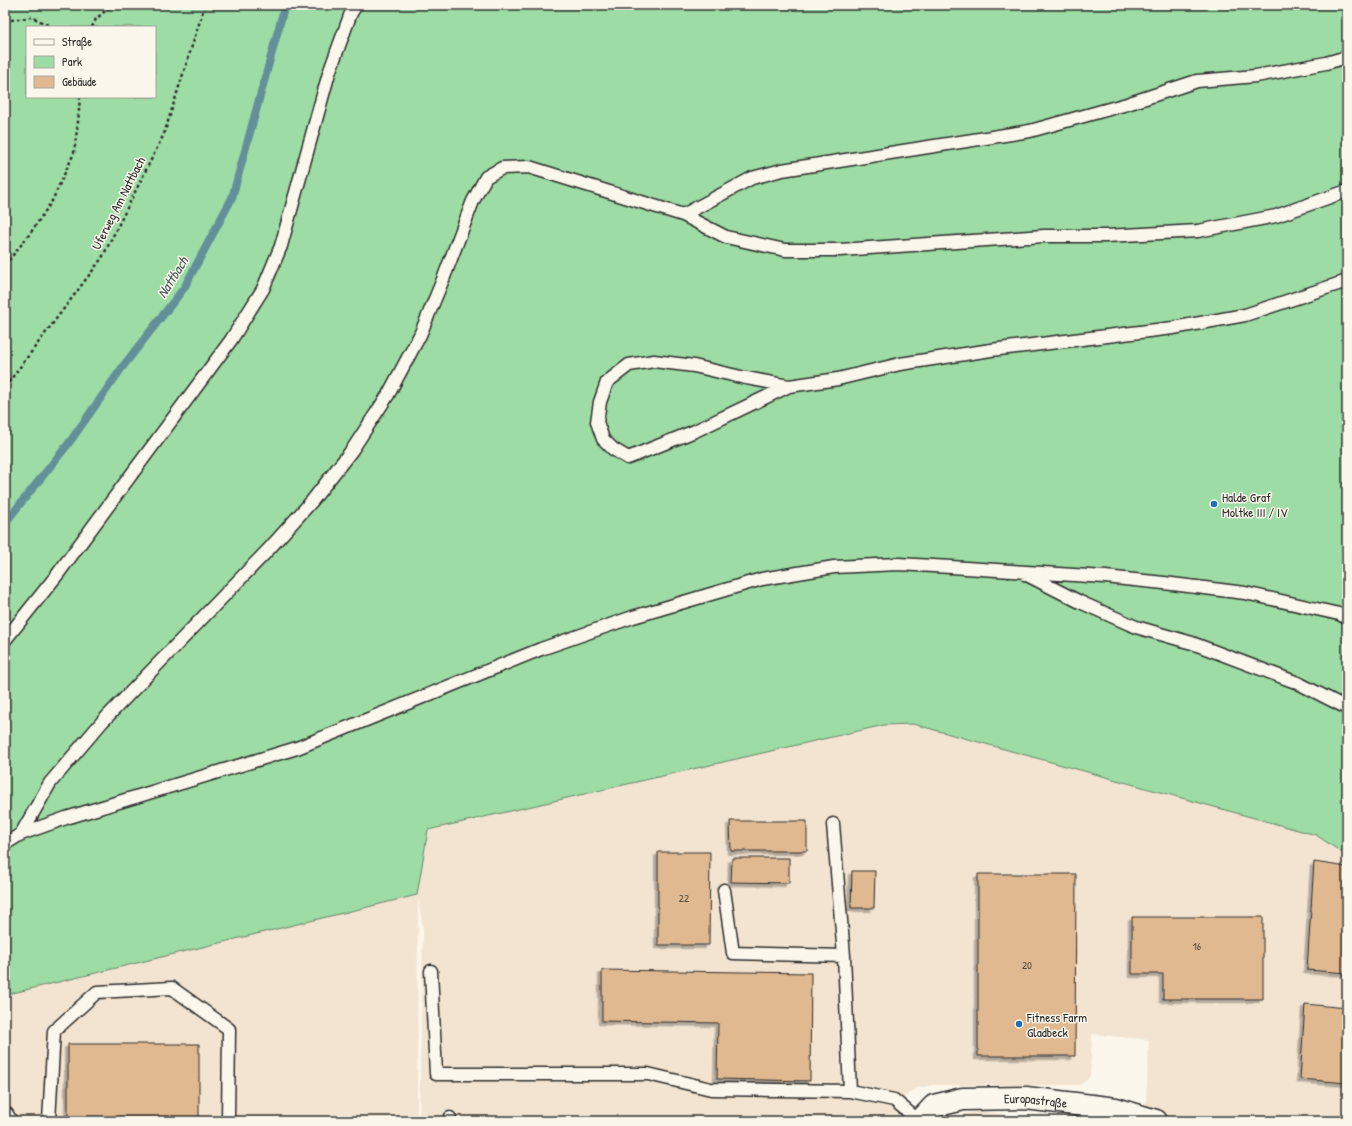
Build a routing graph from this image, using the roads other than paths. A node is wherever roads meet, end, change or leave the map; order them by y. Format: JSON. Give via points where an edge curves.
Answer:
{"nodes":[{"id":1,"x":356,"y":5,"type":"edge"},
{"id":2,"x":1347,"y":57,"type":"edge"},
{"id":3,"x":1347,"y":191,"type":"edge"},
{"id":4,"x":683,"y":215,"type":"junction"},
{"id":5,"x":1347,"y":281,"type":"edge"},
{"id":6,"x":789,"y":386,"type":"junction"},
{"id":7,"x":1021,"y":572,"type":"junction"},
{"id":8,"x":1347,"y":618,"type":"edge"},
{"id":9,"x":5,"y":640,"type":"edge"},
{"id":10,"x":1347,"y":708,"type":"edge"},
{"id":11,"x":833,"y":824,"type":"dead end"},
{"id":12,"x":21,"y":834,"type":"junction"},
{"id":13,"x":5,"y":844,"type":"edge"},
{"id":14,"x":724,"y":890,"type":"dead end"},
{"id":15,"x":844,"y":956,"type":"junction"},
{"id":16,"x":431,"y":971,"type":"dead end"},
{"id":17,"x":850,"y":1091,"type":"junction"},
{"id":18,"x":5,"y":1113,"type":"edge"},
{"id":19,"x":11,"y":1121,"type":"edge"},
{"id":20,"x":49,"y":1121,"type":"edge"},
{"id":21,"x":228,"y":1121,"type":"edge"},
{"id":22,"x":919,"y":1121,"type":"edge"},
{"id":23,"x":1156,"y":1121,"type":"edge"}],
"edges":[{"from":1,"to":9,"type":"lane","via":[[329,73],[282,246],[263,289],[232,340],[57,575]]},
{"from":2,"to":4,"type":"lane","via":[[1256,76],[1197,81],[1030,131],[782,170],[752,178]]},
{"from":3,"to":4,"type":"lane","via":[[1276,216],[1198,231],[1106,236],[1044,236],[840,250],[785,250],[726,237]]},
{"from":4,"to":12,"type":"lane","via":[[529,167],[502,168],[486,177],[473,201],[420,335],[388,395],[352,450],[268,550],[102,722],[50,783]]},
{"from":5,"to":6,"type":"lane","via":[[1245,315],[1224,319],[1173,328],[922,360],[838,379]]},
{"from":6,"to":6,"type":"lane","via":[[694,366],[654,361],[629,365],[607,382],[597,422],[603,439],[613,450],[628,458],[695,431]]},
{"from":7,"to":8,"type":"lane","via":[[1149,581],[1245,593]]},
{"from":7,"to":10,"type":"lane","via":[[1136,627],[1192,643],[1298,683]]},
{"from":7,"to":12,"type":"lane","via":[[898,564],[834,567],[762,579],[633,617],[541,649],[297,748]]},
{"from":11,"to":15,"type":"lane"},
{"from":12,"to":13,"type":"lane"},
{"from":14,"to":15,"type":"lane","via":[[733,953]]},
{"from":15,"to":17,"type":"lane"},
{"from":16,"to":17,"type":"lane","via":[[436,1074],[648,1074],[711,1089]]},
{"from":17,"to":22,"type":"lane","via":[[894,1100]]},
{"from":18,"to":19,"type":"lane"},
{"from":20,"to":21,"type":"lane","via":[[54,1031],[98,992],[172,988],[230,1029]]},
{"from":22,"to":23,"type":"street","name":"Europastraße","via":[[934,1106],[963,1099],[1026,1098],[1116,1109]]}]}
